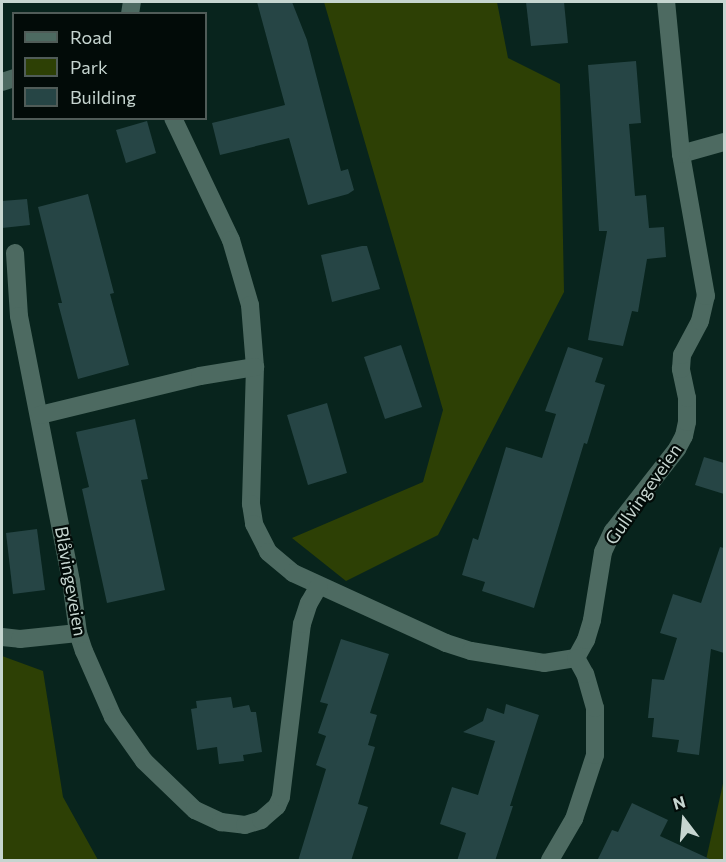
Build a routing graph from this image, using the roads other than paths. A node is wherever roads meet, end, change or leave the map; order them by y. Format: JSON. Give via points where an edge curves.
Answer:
{"nodes":[{"id":1,"x":666,"y":2,"type":"edge"},
{"id":2,"x":174,"y":120,"type":"edge"},
{"id":3,"x":724,"y":142,"type":"edge"},
{"id":4,"x":681,"y":154,"type":"junction"},
{"id":5,"x":15,"y":253,"type":"dead end"},
{"id":6,"x":255,"y":367,"type":"junction"},
{"id":7,"x":40,"y":415,"type":"junction"},
{"id":8,"x":319,"y":586,"type":"junction"},
{"id":9,"x":78,"y":633,"type":"junction"},
{"id":10,"x":2,"y":637,"type":"edge"},
{"id":11,"x":576,"y":658,"type":"junction"},
{"id":12,"x":550,"y":861,"type":"edge"}],
"edges":[{"from":1,"to":4,"type":"street","name":"Gullvingeveien"},
{"from":2,"to":6,"type":"street","via":[[231,240],[244,278]]},
{"from":3,"to":4,"type":"street"},
{"from":4,"to":11,"type":"street","name":"Gullvingeveien","via":[[706,296],[700,321],[682,355],[687,422],[677,449],[613,531],[603,552],[592,620]]},
{"from":5,"to":7,"type":"street","name":"Blåvingeveien","via":[[19,316]]},
{"from":6,"to":7,"type":"street","via":[[200,376]]},
{"from":6,"to":8,"type":"street","via":[[251,504],[254,524],[268,552],[293,573]]},
{"from":7,"to":9,"type":"street","name":"Blåvingeveien"},
{"from":8,"to":9,"type":"street","name":"Blåvingeveien","via":[[302,624],[281,797],[270,814],[245,825],[221,822],[195,810],[144,761],[113,717]]},
{"from":8,"to":11,"type":"street","via":[[471,651],[544,663]]},
{"from":9,"to":10,"type":"street"},
{"from":11,"to":12,"type":"street","via":[[595,708],[595,755],[574,819]]}]}
